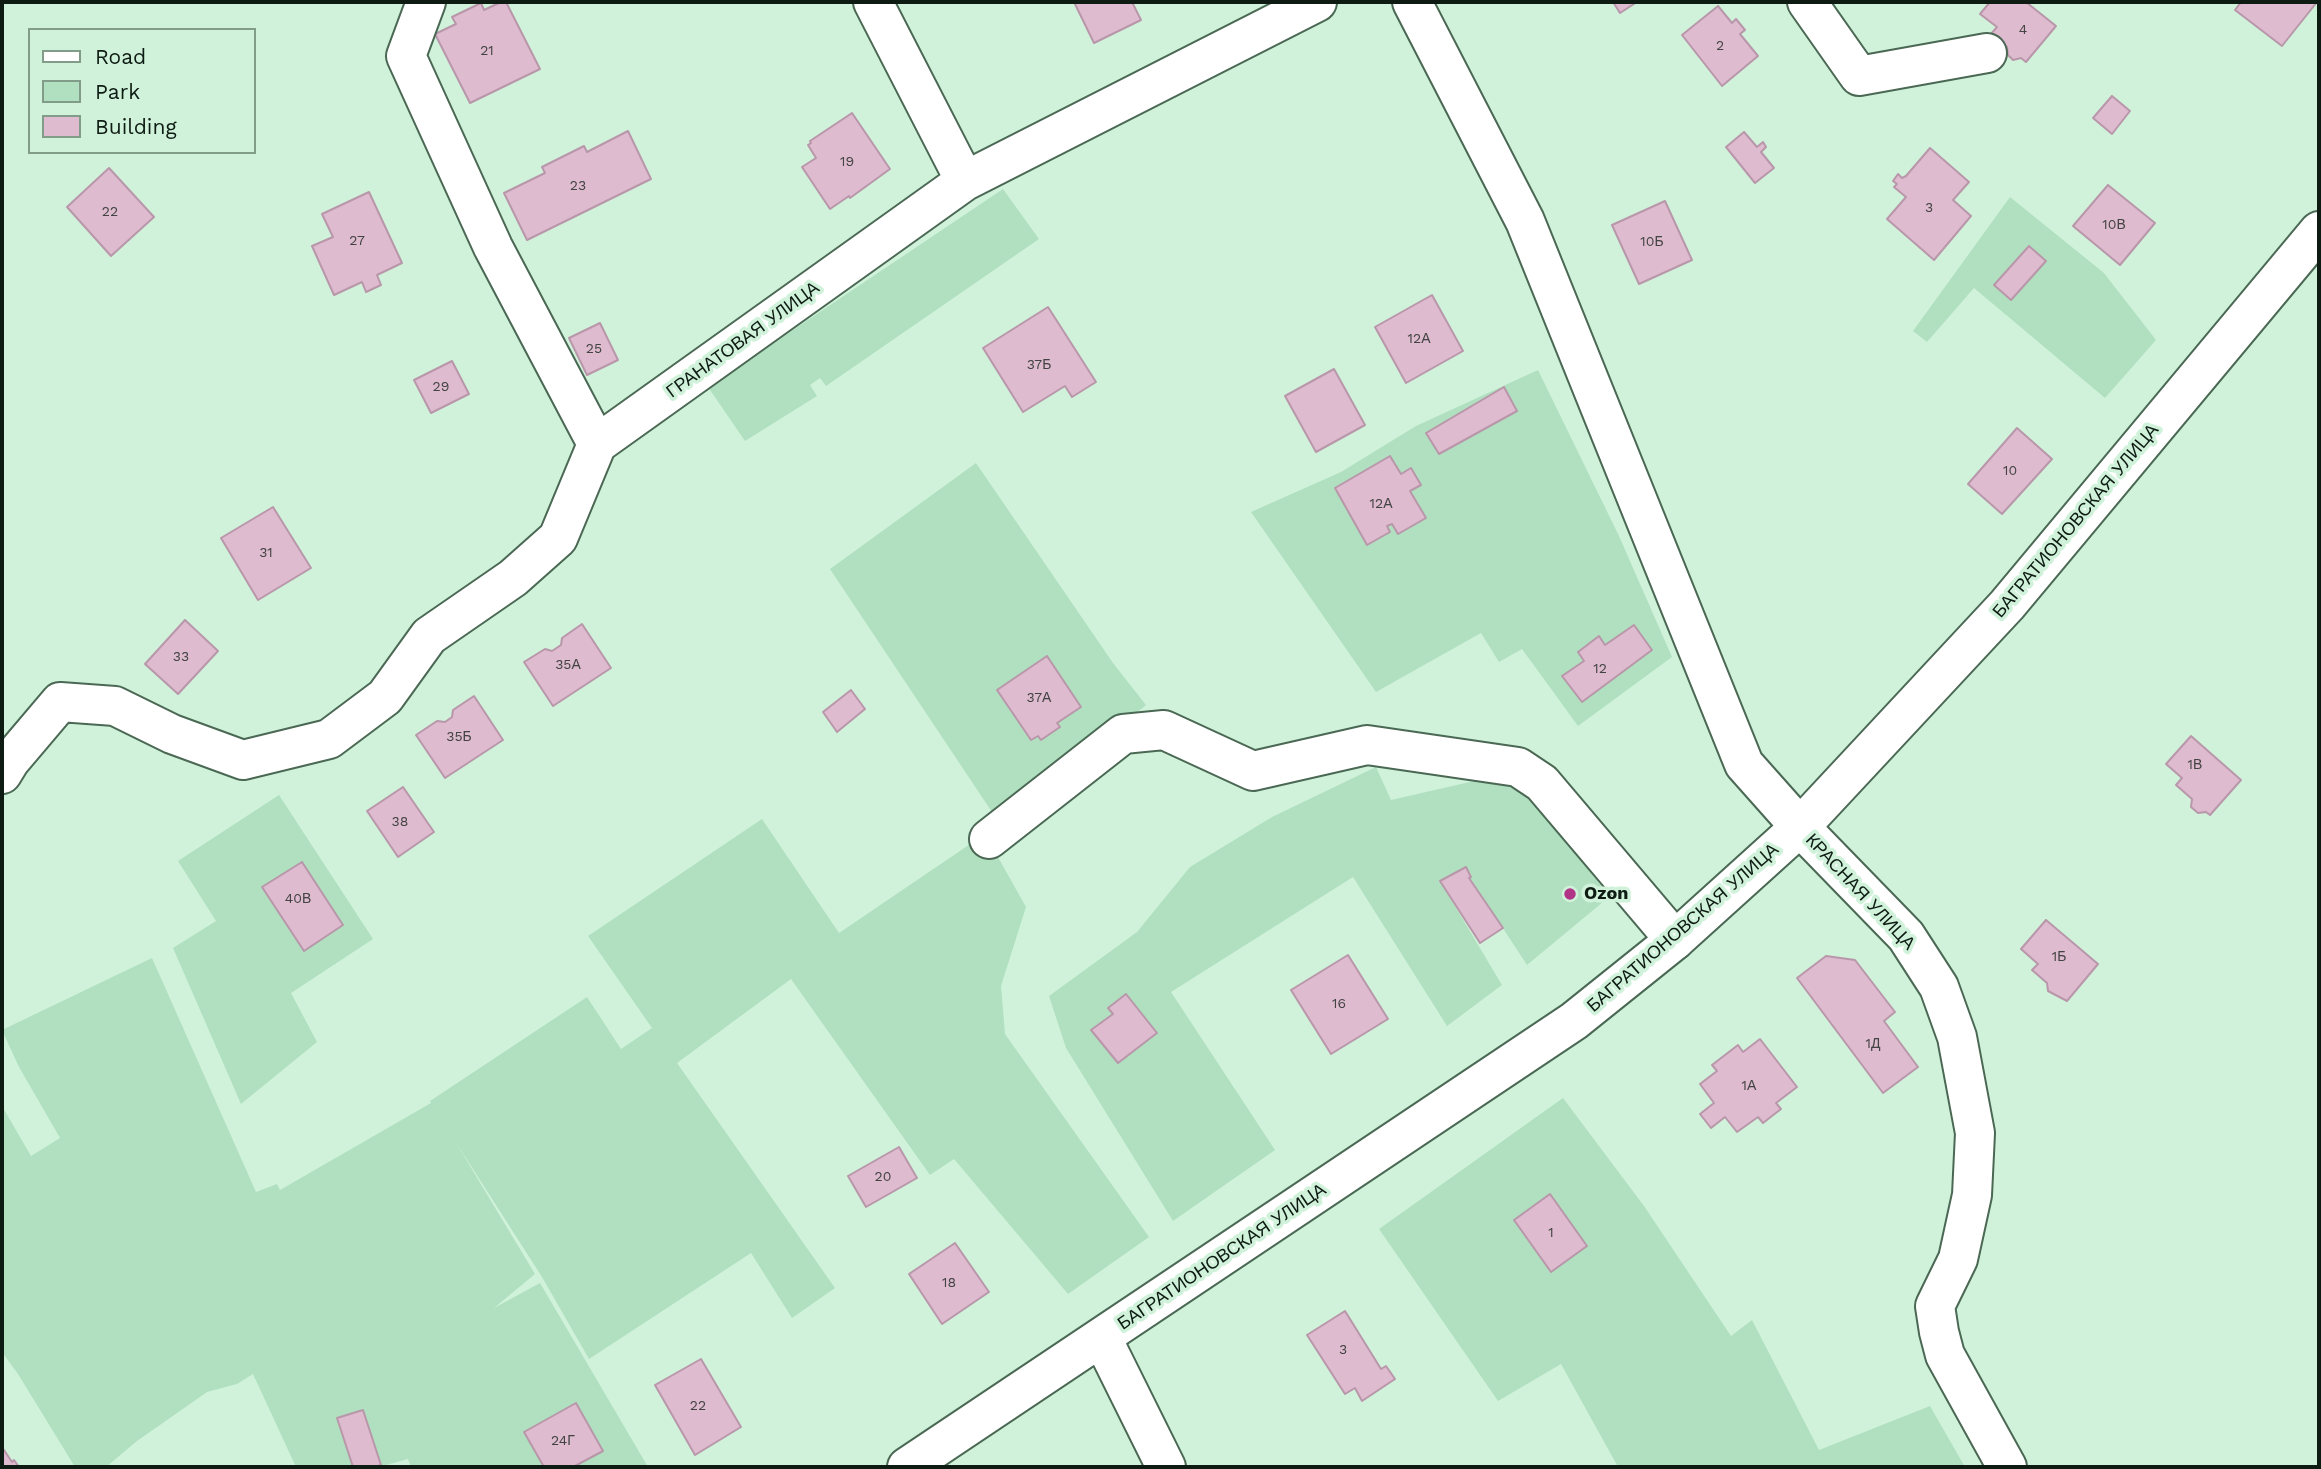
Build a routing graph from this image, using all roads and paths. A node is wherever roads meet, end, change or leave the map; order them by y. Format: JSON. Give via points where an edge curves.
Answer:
{"nodes":[{"id":1,"x":426,"y":2,"type":"edge"},
{"id":2,"x":873,"y":2,"type":"edge"},
{"id":3,"x":1317,"y":2,"type":"edge"},
{"id":4,"x":1412,"y":2,"type":"edge"},
{"id":5,"x":1807,"y":2,"type":"edge"},
{"id":6,"x":1987,"y":53,"type":"dead end"},
{"id":7,"x":965,"y":181,"type":"junction"},
{"id":8,"x":2319,"y":231,"type":"edge"},
{"id":9,"x":597,"y":444,"type":"junction"},
{"id":10,"x":2,"y":774,"type":"edge"},
{"id":11,"x":1800,"y":827,"type":"junction"},
{"id":12,"x":989,"y":839,"type":"dead end"},
{"id":13,"x":1675,"y":940,"type":"junction"},
{"id":14,"x":1102,"y":1338,"type":"junction"},
{"id":15,"x":907,"y":1467,"type":"edge"},
{"id":16,"x":1166,"y":1467,"type":"edge"},
{"id":17,"x":2007,"y":1467,"type":"edge"}],
"edges":[{"from":1,"to":9,"type":"street","via":[[406,56],[493,247]]},
{"from":2,"to":7,"type":"street"},
{"from":3,"to":7,"type":"street","name":"ГРАНАТОВАЯ УЛИЦА"},
{"from":4,"to":11,"type":"street","name":"КРАСНАЯ УЛИЦА","via":[[1525,221],[1744,764]]},
{"from":5,"to":6,"type":"street","via":[[1859,76]]},
{"from":7,"to":9,"type":"street","name":"ГРАНАТОВАЯ УЛИЦА"},
{"from":8,"to":11,"type":"street","name":"БАГРАТИОНОВСКАЯ УЛИЦА","via":[[2007,605]]},
{"from":9,"to":10,"type":"street","via":[[558,538],[513,578],[429,636],[385,696],[330,739],[243,760],[172,734],[115,706],[60,702]]},
{"from":11,"to":13,"type":"street","name":"БАГРАТИОНОВСКАЯ УЛИЦА"},
{"from":11,"to":17,"type":"street","name":"КРАСНАЯ УЛИЦА","via":[[1906,936],[1939,987],[1956,1037],[1975,1133],[1972,1195],[1958,1259],[1935,1306],[1938,1332],[1945,1355]]},
{"from":12,"to":13,"type":"street","via":[[1123,734],[1164,730],[1253,771],[1367,745],[1518,766],[1542,783]]},
{"from":13,"to":14,"type":"street","name":"БАГРАТИОНОВСКАЯ УЛИЦА","via":[[1574,1021]]},
{"from":14,"to":15,"type":"street","name":"БАГРАТИОНОВСКАЯ УЛИЦА"},
{"from":14,"to":16,"type":"street"}]}
